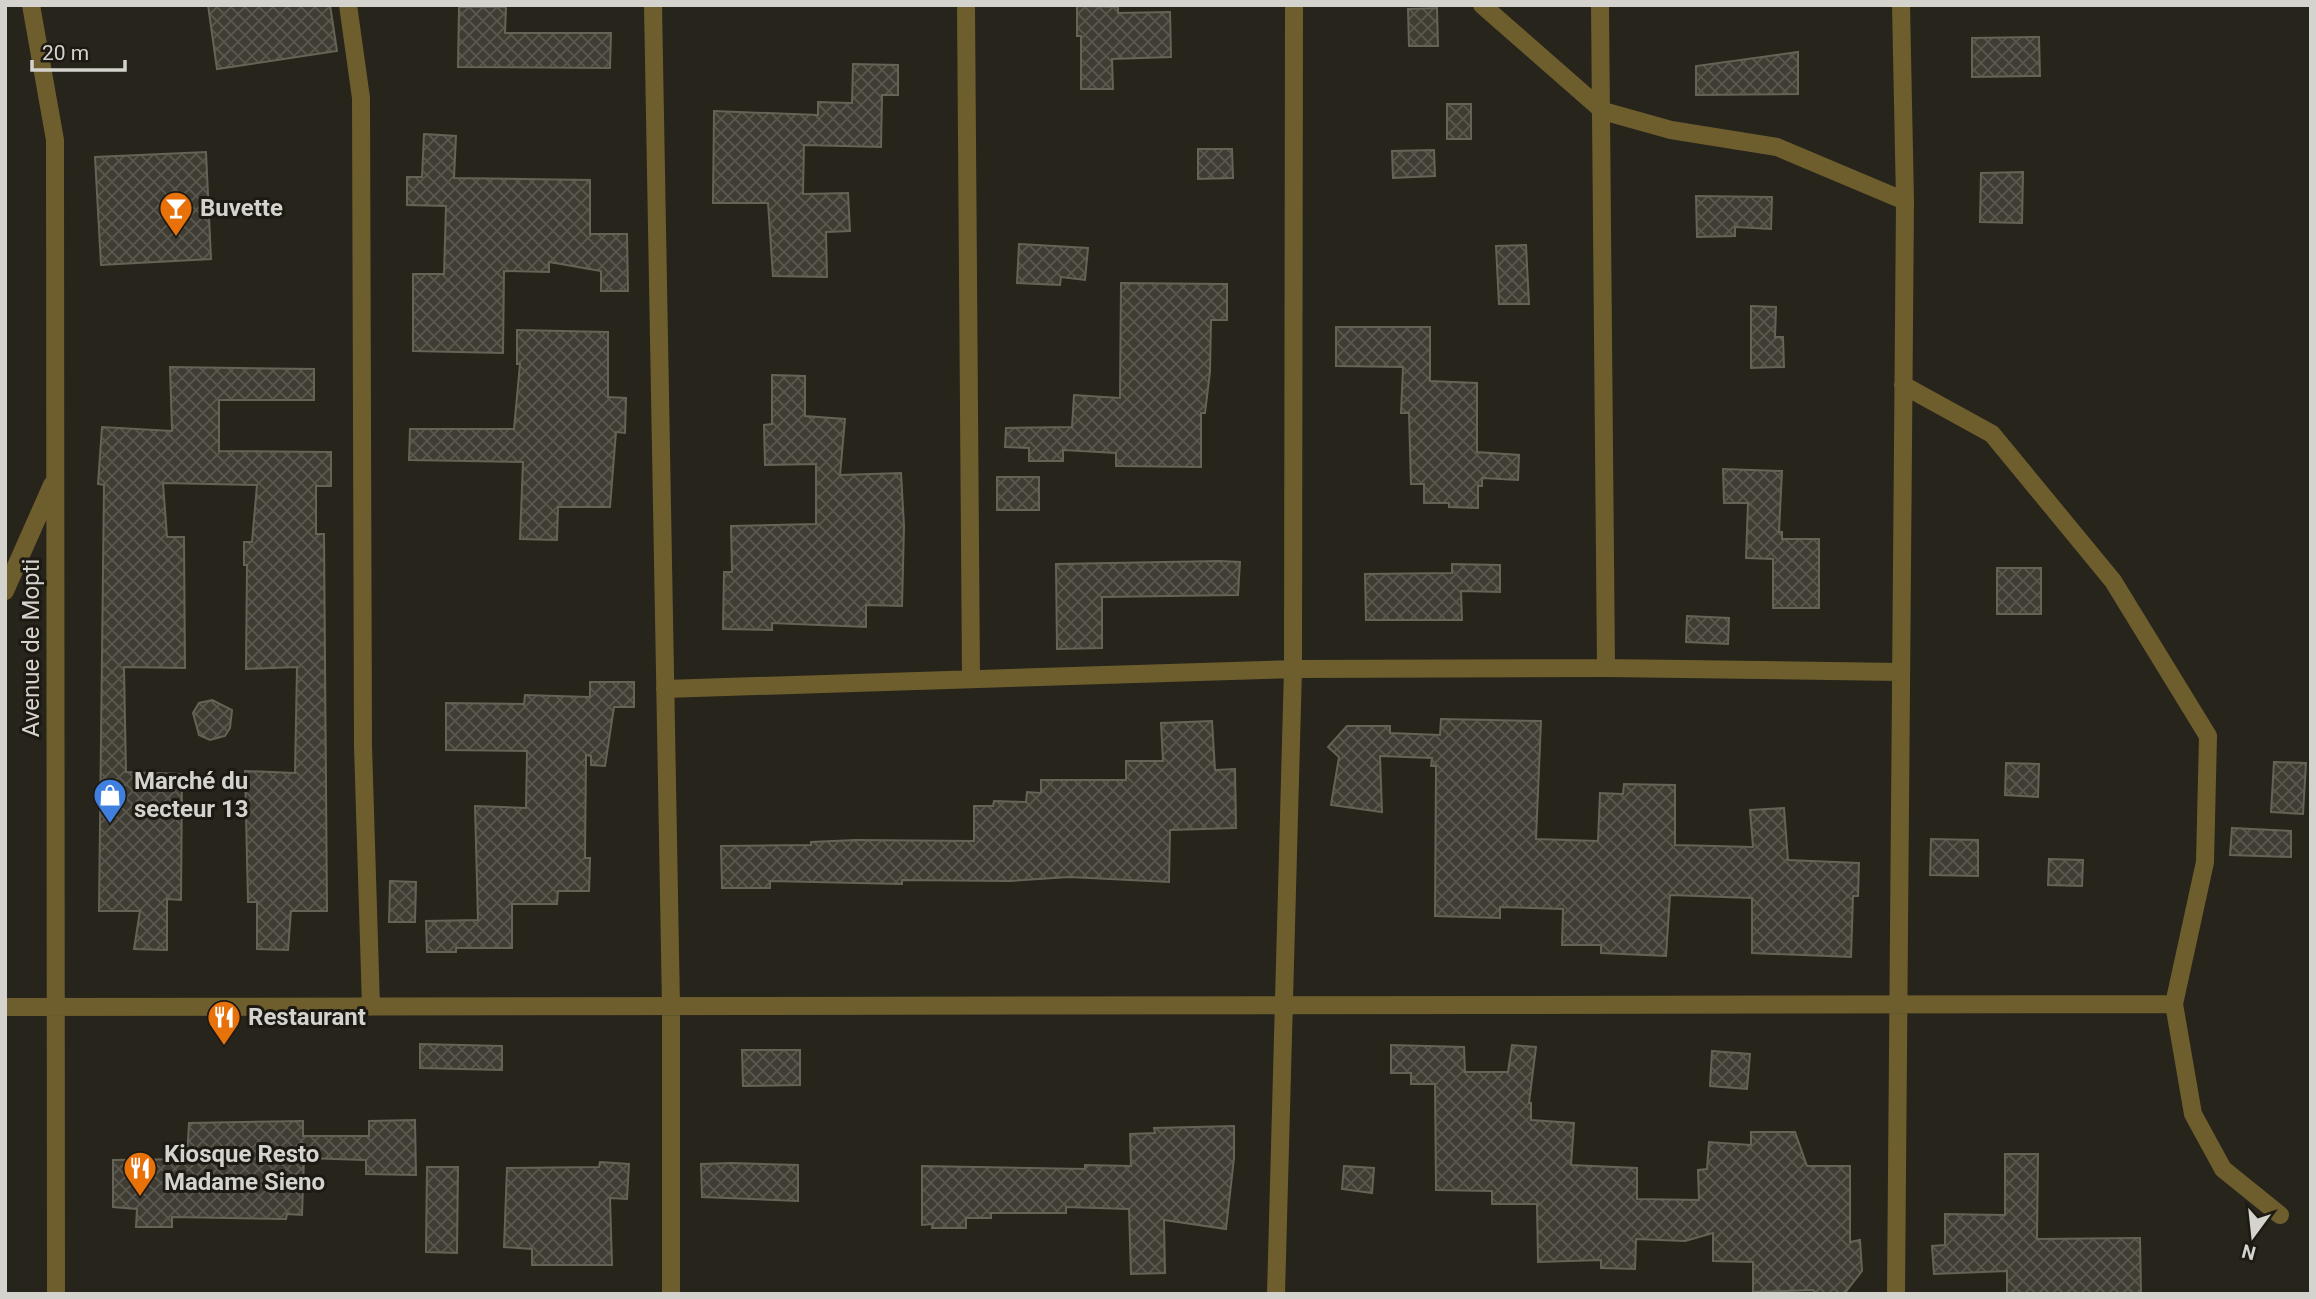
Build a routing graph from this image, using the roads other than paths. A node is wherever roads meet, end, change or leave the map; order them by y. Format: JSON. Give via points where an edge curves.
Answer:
{"nodes":[{"id":1,"x":30,"y":5,"type":"edge"},
{"id":2,"x":348,"y":5,"type":"edge"},
{"id":3,"x":653,"y":5,"type":"edge"},
{"id":4,"x":966,"y":5,"type":"edge"},
{"id":5,"x":1294,"y":5,"type":"edge"},
{"id":6,"x":1482,"y":5,"type":"edge"},
{"id":7,"x":1600,"y":5,"type":"edge"},
{"id":8,"x":1902,"y":5,"type":"edge"},
{"id":9,"x":1603,"y":111,"type":"junction"},
{"id":10,"x":1905,"y":201,"type":"junction"},
{"id":11,"x":1903,"y":385,"type":"junction"},
{"id":12,"x":55,"y":480,"type":"junction"},
{"id":13,"x":5,"y":591,"type":"edge"},
{"id":14,"x":1606,"y":668,"type":"junction"},
{"id":15,"x":1293,"y":669,"type":"junction"},
{"id":16,"x":1900,"y":672,"type":"junction"},
{"id":17,"x":971,"y":678,"type":"junction"},
{"id":18,"x":665,"y":689,"type":"junction"},
{"id":19,"x":2174,"y":1004,"type":"junction"},
{"id":20,"x":1896,"y":1005,"type":"junction"},
{"id":21,"x":371,"y":1006,"type":"junction"},
{"id":22,"x":671,"y":1006,"type":"junction"},
{"id":23,"x":1286,"y":1006,"type":"junction"},
{"id":24,"x":5,"y":1007,"type":"edge"},
{"id":25,"x":55,"y":1007,"type":"junction"},
{"id":26,"x":2280,"y":1215,"type":"dead end"},
{"id":27,"x":56,"y":1294,"type":"edge"},
{"id":28,"x":671,"y":1294,"type":"edge"},
{"id":29,"x":1276,"y":1294,"type":"edge"},
{"id":30,"x":1896,"y":1294,"type":"edge"}],
"edges":[{"from":1,"to":12,"type":"street","name":"Avenue de Mopti","via":[[55,140]]},
{"from":2,"to":21,"type":"street","via":[[361,98],[363,746]]},
{"from":3,"to":18,"type":"street"},
{"from":4,"to":17,"type":"street"},
{"from":5,"to":15,"type":"street"},
{"from":6,"to":9,"type":"street"},
{"from":7,"to":9,"type":"street"},
{"from":8,"to":10,"type":"street"},
{"from":9,"to":10,"type":"street","via":[[1671,130],[1777,147]]},
{"from":9,"to":14,"type":"street"},
{"from":10,"to":11,"type":"street"},
{"from":11,"to":16,"type":"street"},
{"from":11,"to":19,"type":"street","via":[[1992,434],[2113,581],[2208,736],[2205,862]]},
{"from":12,"to":13,"type":"street"},
{"from":12,"to":25,"type":"street","name":"Avenue de Mopti"},
{"from":14,"to":15,"type":"street"},
{"from":14,"to":16,"type":"street"},
{"from":15,"to":17,"type":"street"},
{"from":15,"to":23,"type":"street"},
{"from":16,"to":20,"type":"street"},
{"from":17,"to":18,"type":"street"},
{"from":18,"to":22,"type":"street"},
{"from":19,"to":20,"type":"street"},
{"from":19,"to":26,"type":"street","via":[[2193,1114],[2223,1169]]},
{"from":20,"to":23,"type":"street"},
{"from":20,"to":30,"type":"street"},
{"from":21,"to":22,"type":"street"},
{"from":21,"to":25,"type":"street"},
{"from":22,"to":23,"type":"street"},
{"from":22,"to":28,"type":"street"},
{"from":23,"to":29,"type":"street"},
{"from":24,"to":25,"type":"street"},
{"from":25,"to":27,"type":"street","name":"Avenue de Mopti"}]}
